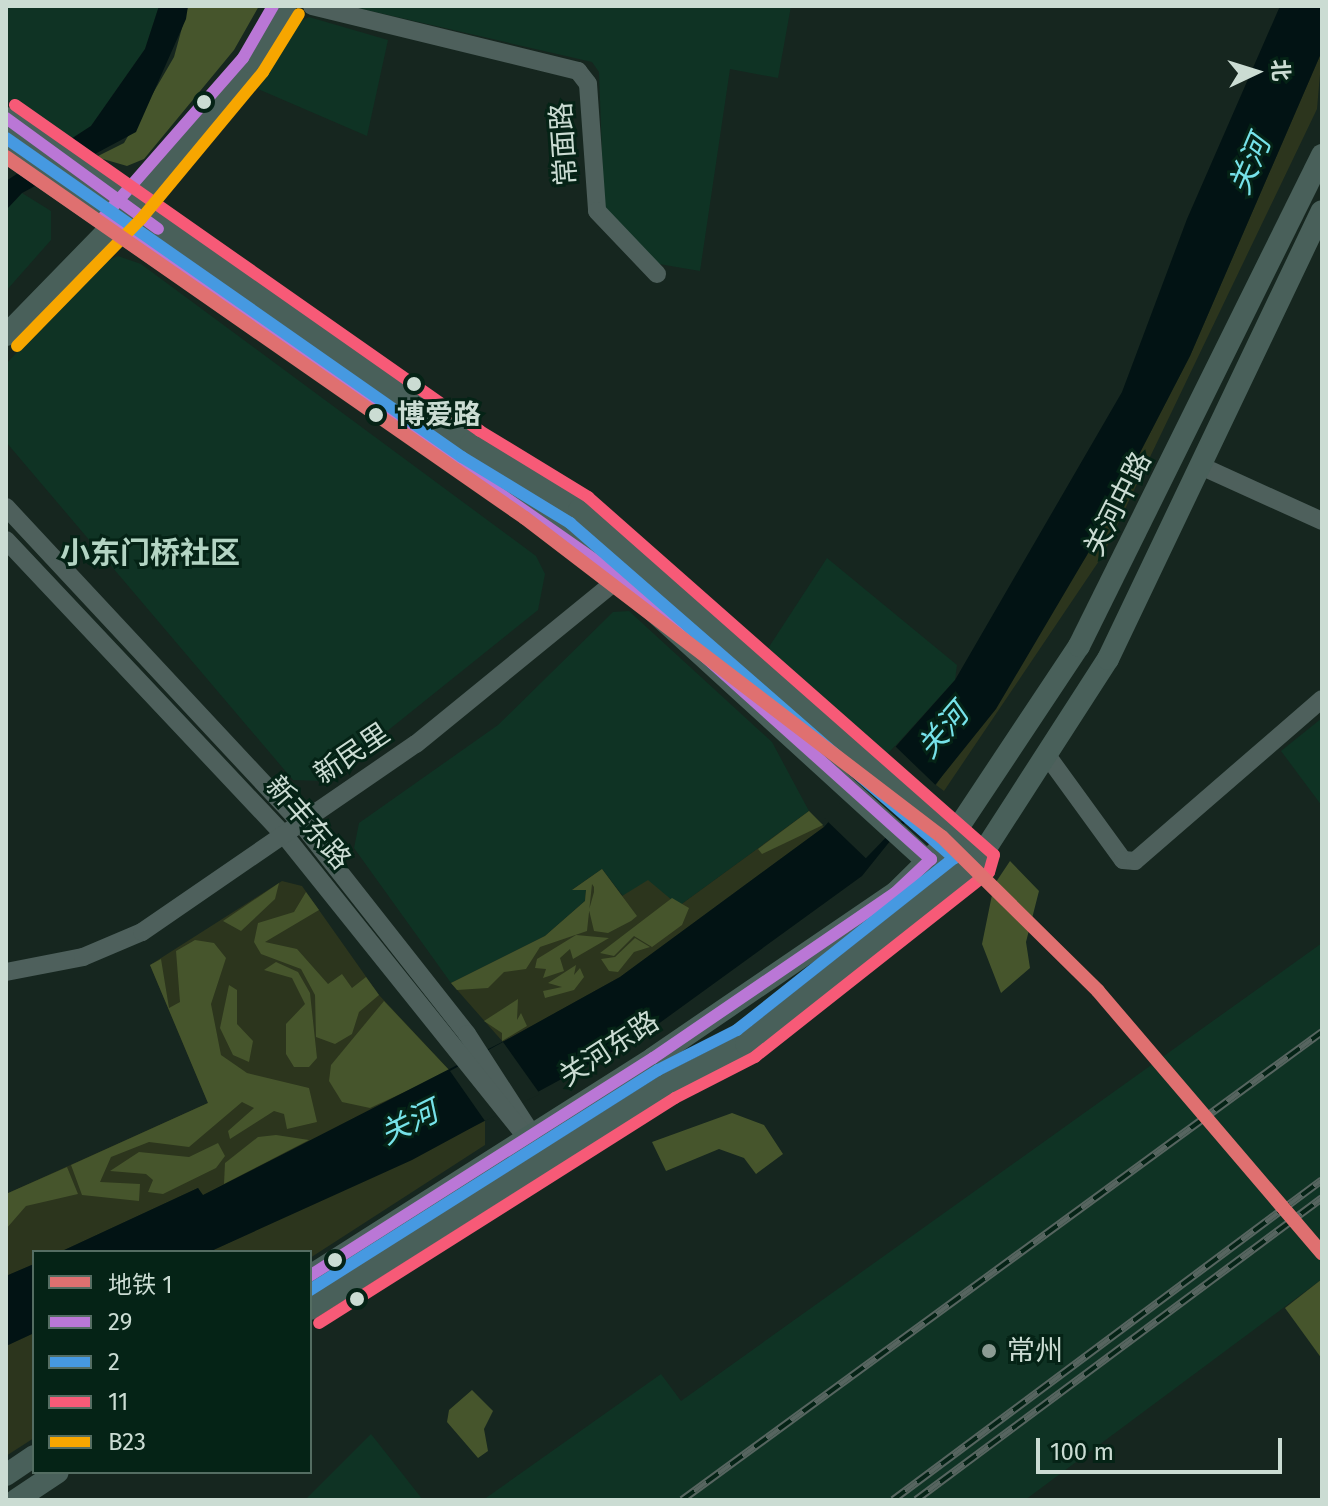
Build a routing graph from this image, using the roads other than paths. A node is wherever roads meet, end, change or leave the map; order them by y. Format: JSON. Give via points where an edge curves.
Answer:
{"nodes":[{"id":1,"x":285,"y":6,"type":"edge"},
{"id":2,"x":312,"y":6,"type":"edge"},
{"id":3,"x":6,"y":118,"type":"edge"},
{"id":4,"x":1322,"y":155,"type":"edge"},
{"id":5,"x":14,"y":157,"type":"edge"},
{"id":6,"x":1322,"y":211,"type":"edge"},
{"id":7,"x":116,"y":213,"type":"junction"},
{"id":8,"x":657,"y":274,"type":"dead end"},
{"id":9,"x":6,"y":318,"type":"edge"},
{"id":10,"x":6,"y":335,"type":"edge"},
{"id":11,"x":1203,"y":467,"type":"junction"},
{"id":12,"x":6,"y":507,"type":"edge"},
{"id":13,"x":1322,"y":521,"type":"edge"},
{"id":14,"x":6,"y":540,"type":"edge"},
{"id":15,"x":618,"y":579,"type":"junction"},
{"id":16,"x":1322,"y":699,"type":"edge"},
{"id":17,"x":1046,"y":754,"type":"junction"},
{"id":18,"x":301,"y":823,"type":"junction"},
{"id":19,"x":285,"y":836,"type":"junction"},
{"id":20,"x":952,"y":837,"type":"junction"},
{"id":21,"x":931,"y":859,"type":"junction"},
{"id":22,"x":979,"y":859,"type":"junction"},
{"id":23,"x":953,"y":885,"type":"junction"},
{"id":24,"x":6,"y":972,"type":"edge"},
{"id":25,"x":461,"y":1038,"type":"junction"},
{"id":26,"x":529,"y":1136,"type":"junction"},
{"id":27,"x":548,"y":1159,"type":"junction"},
{"id":28,"x":312,"y":1275,"type":"edge"},
{"id":29,"x":312,"y":1308,"type":"edge"},
{"id":30,"x":32,"y":1457,"type":"edge"},
{"id":31,"x":55,"y":1474,"type":"edge"},
{"id":32,"x":6,"y":1475,"type":"edge"},
{"id":33,"x":16,"y":1500,"type":"edge"}],
"edges":[{"from":1,"to":7,"type":"main road","via":[[251,62]]},
{"from":2,"to":8,"type":"street","name":"常面路","via":[[578,71],[588,84],[597,211]]},
{"from":3,"to":7,"type":"main road","via":[[80,169]]},
{"from":4,"to":20,"type":"main road","name":"关河中路","via":[[1079,646]]},
{"from":5,"to":7,"type":"main road"},
{"from":6,"to":11,"type":"main road"},
{"from":7,"to":9,"type":"main road"},
{"from":7,"to":10,"type":"main road"},
{"from":7,"to":15,"type":"main road"},
{"from":7,"to":20,"type":"main road","via":[[579,510]]},
{"from":11,"to":13,"type":"street"},
{"from":11,"to":17,"type":"main road","via":[[1108,659]]},
{"from":12,"to":18,"type":"street","name":"新丰东路"},
{"from":14,"to":19,"type":"street","name":"新丰东路"},
{"from":15,"to":18,"type":"street","name":"新民里","via":[[416,744]]},
{"from":15,"to":21,"type":"main road"},
{"from":16,"to":17,"type":"street","via":[[1135,861],[1123,860]]},
{"from":17,"to":22,"type":"main road"},
{"from":18,"to":19,"type":"street","name":"新民里"},
{"from":18,"to":25,"type":"street","name":"新丰东路"},
{"from":19,"to":24,"type":"street","name":"新民里","via":[[142,932],[83,957]]},
{"from":19,"to":25,"type":"street","name":"新丰东路"},
{"from":20,"to":21,"type":"main road","name":"关河中路"},
{"from":20,"to":22,"type":"main road"},
{"from":21,"to":23,"type":"main road"},
{"from":21,"to":26,"type":"main road","name":"关河东路","via":[[895,893]]},
{"from":22,"to":23,"type":"main road"},
{"from":23,"to":27,"type":"main road","name":"关河东路","via":[[746,1044]]},
{"from":25,"to":26,"type":"street"},
{"from":26,"to":27,"type":"street"},
{"from":26,"to":28,"type":"main road","name":"关河东路"},
{"from":27,"to":29,"type":"main road","name":"关河东路"},
{"from":30,"to":32,"type":"main road"},
{"from":31,"to":33,"type":"main road"}]}
